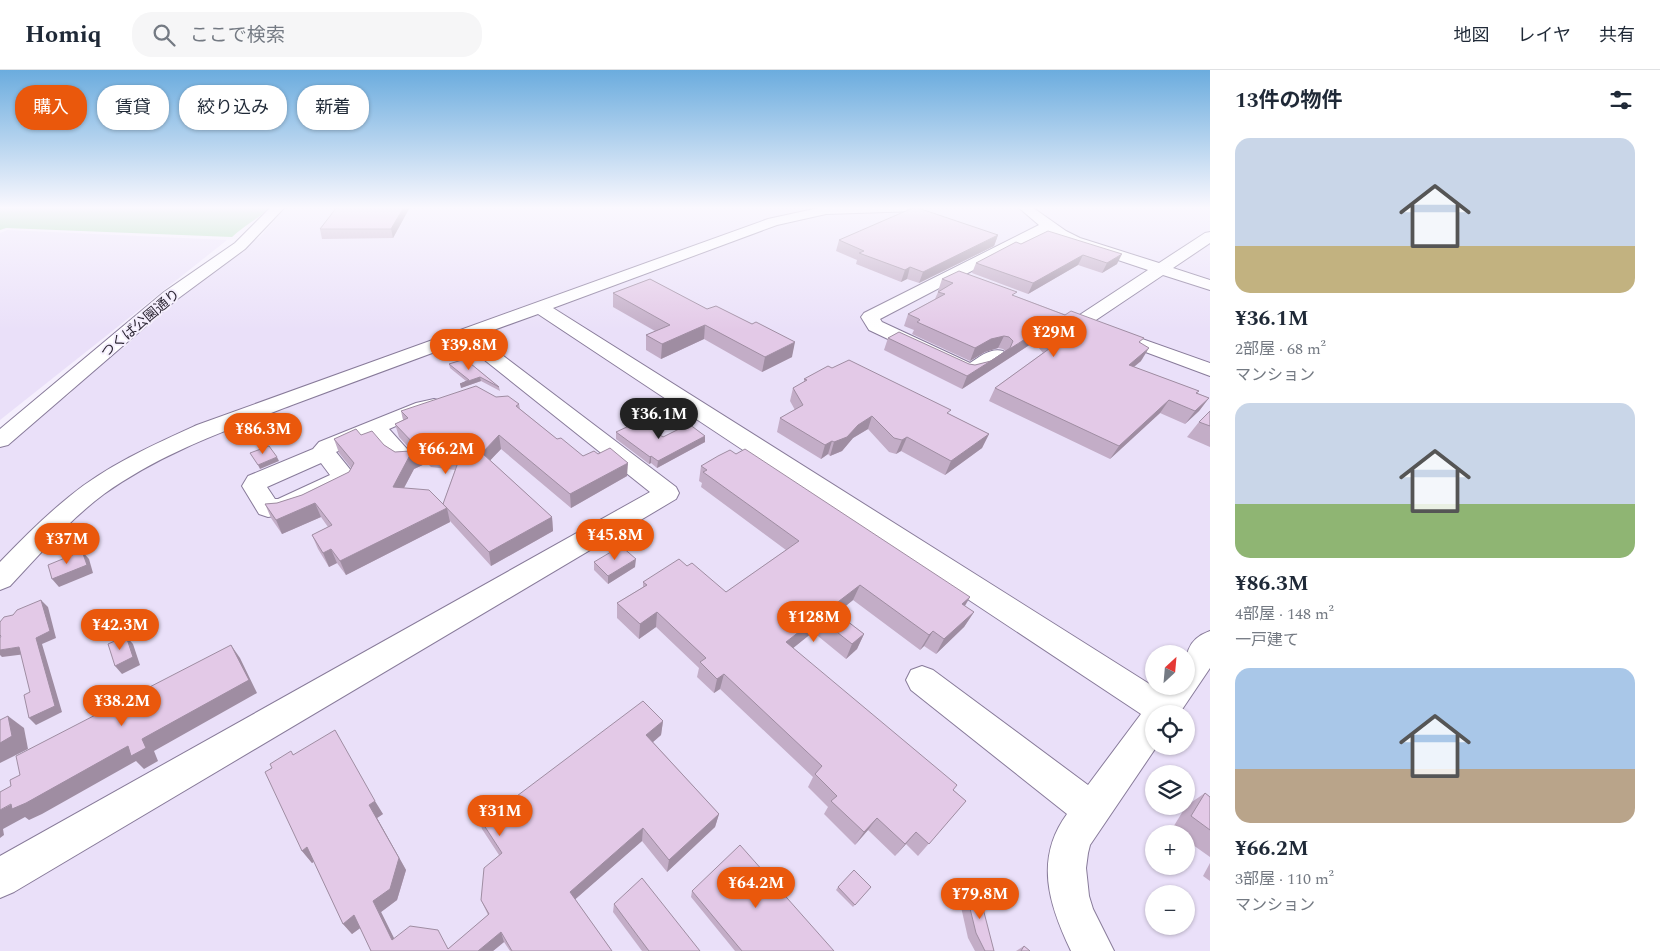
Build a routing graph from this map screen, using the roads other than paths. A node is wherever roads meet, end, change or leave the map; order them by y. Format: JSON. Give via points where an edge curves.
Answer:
{"nodes":[{"id":1,"x":237,"y":248,"type":"edge"},
{"id":2,"x":702,"y":248,"type":"edge"},
{"id":3,"x":1005,"y":248,"type":"edge"},
{"id":4,"x":1096,"y":248,"type":"edge"},
{"id":5,"x":1193,"y":248,"type":"edge"},
{"id":6,"x":1162,"y":270,"type":"junction"},
{"id":7,"x":955,"y":274,"type":"junction"},
{"id":8,"x":973,"y":280,"type":"edge"},
{"id":9,"x":1210,"y":285,"type":"edge"},
{"id":10,"x":539,"y":307,"type":"junction"},
{"id":11,"x":1063,"y":315,"type":"edge"},
{"id":12,"x":1081,"y":322,"type":"junction"},
{"id":13,"x":464,"y":335,"type":"junction"},
{"id":14,"x":996,"y":355,"type":"edge"},
{"id":15,"x":1206,"y":364,"type":"edge"},
{"id":16,"x":458,"y":398,"type":"edge"},
{"id":17,"x":375,"y":427,"type":"junction"},
{"id":18,"x":0,"y":440,"type":"edge"},
{"id":19,"x":324,"y":453,"type":"dead end"},
{"id":20,"x":404,"y":459,"type":"edge"},
{"id":21,"x":0,"y":579,"type":"edge"},
{"id":22,"x":1210,"y":644,"type":"edge"},
{"id":23,"x":1195,"y":665,"type":"edge"},
{"id":24,"x":922,"y":680,"type":"dead end"},
{"id":25,"x":1159,"y":705,"type":"edge"},
{"id":26,"x":1145,"y":735,"type":"edge"},
{"id":27,"x":1092,"y":810,"type":"junction"},
{"id":28,"x":0,"y":878,"type":"edge"},
{"id":29,"x":1093,"y":951,"type":"edge"}],
"edges":[{"from":1,"to":18,"type":"street","name":"つくば公園通り","via":[[170,296]]},
{"from":2,"to":10,"type":"street"},
{"from":3,"to":7,"type":"street"},
{"from":4,"to":6,"type":"street"},
{"from":5,"to":6,"type":"street"},
{"from":6,"to":9,"type":"street"},
{"from":6,"to":12,"type":"street"},
{"from":7,"to":8,"type":"street"},
{"from":7,"to":14,"type":"street","via":[[870,317],[875,326],[971,371]]},
{"from":10,"to":13,"type":"street"},
{"from":10,"to":25,"type":"street"},
{"from":11,"to":12,"type":"street"},
{"from":12,"to":15,"type":"street"},
{"from":13,"to":21,"type":"street","via":[[204,430],[142,460],[102,484],[65,513]]},
{"from":13,"to":28,"type":"street","via":[[520,394],[667,493]]},
{"from":16,"to":17,"type":"street","via":[[423,407]]},
{"from":17,"to":19,"type":"street","via":[[326,447]]},
{"from":17,"to":20,"type":"street"},
{"from":22,"to":23,"type":"street"},
{"from":24,"to":27,"type":"street"},
{"from":26,"to":27,"type":"street"},
{"from":27,"to":29,"type":"street","via":[[1073,837],[1067,855],[1067,881],[1073,909]]}]}
